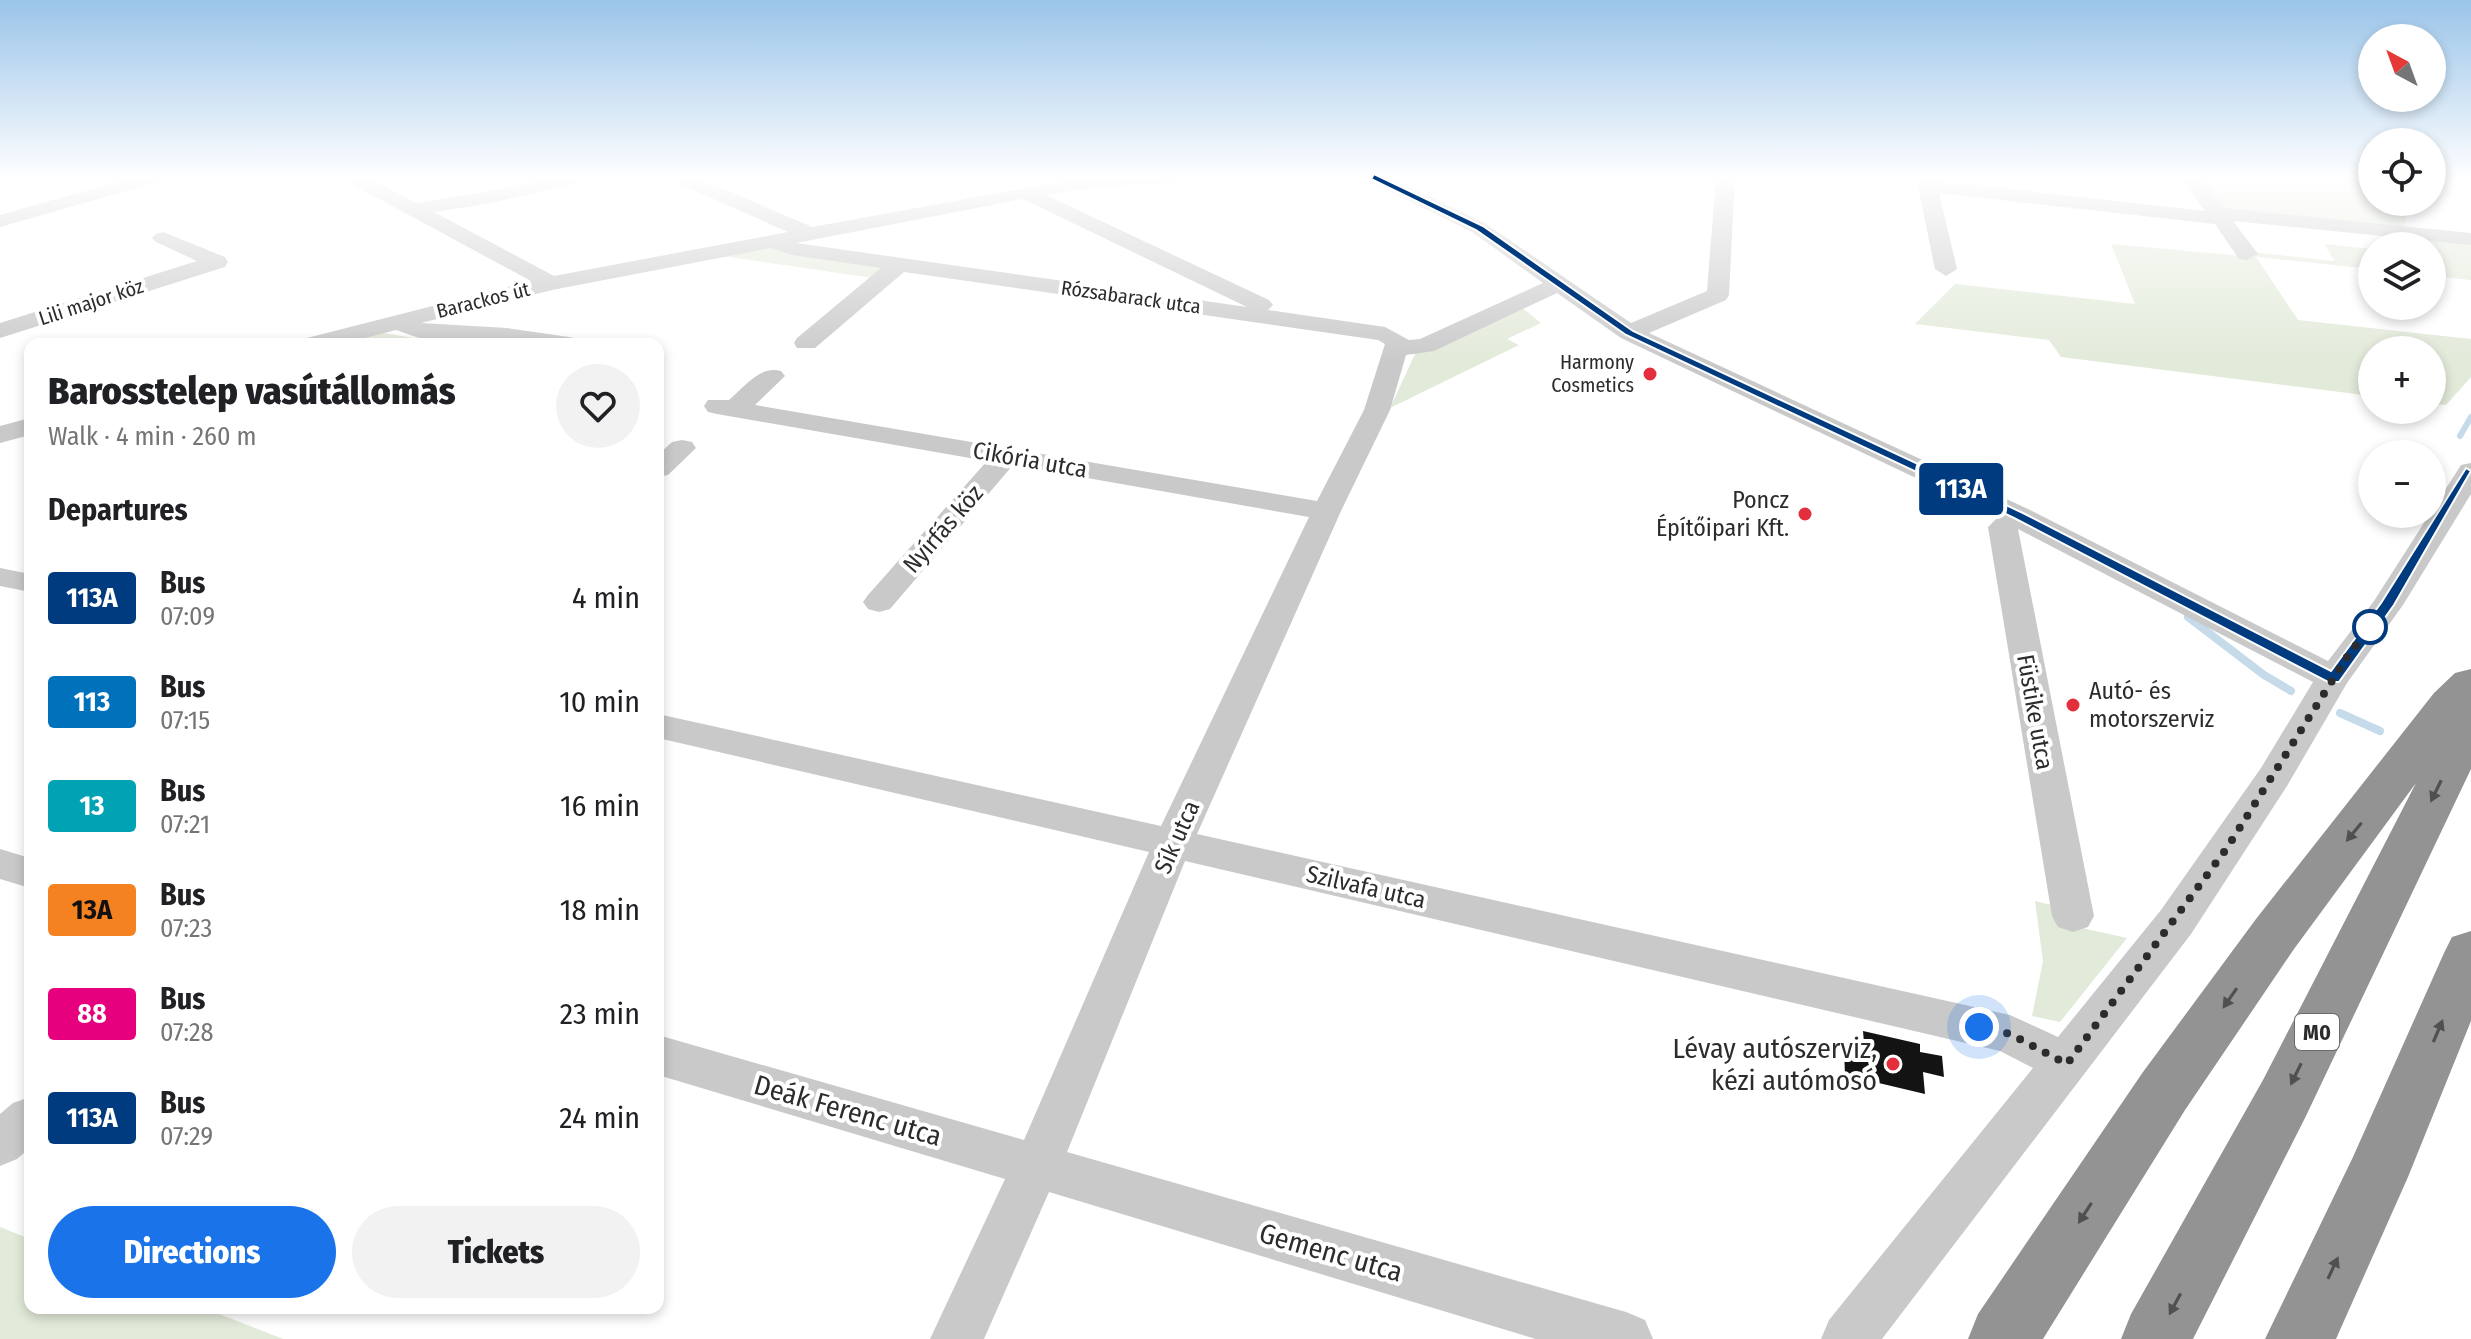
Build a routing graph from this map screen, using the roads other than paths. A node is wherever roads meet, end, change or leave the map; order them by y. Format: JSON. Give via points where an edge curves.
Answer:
{"nodes":[{"id":1,"x":166,"y":239,"type":"edge"},
{"id":2,"x":471,"y":239,"type":"edge"},
{"id":3,"x":781,"y":239,"type":"edge"},
{"id":4,"x":1123,"y":239,"type":"edge"},
{"id":5,"x":1496,"y":239,"type":"edge"},
{"id":6,"x":1722,"y":239,"type":"edge"},
{"id":7,"x":1940,"y":239,"type":"edge"},
{"id":8,"x":2236,"y":239,"type":"edge"},
{"id":9,"x":773,"y":241,"type":"junction"},
{"id":10,"x":2247,"y":254,"type":"dead end"},
{"id":11,"x":900,"y":264,"type":"junction"},
{"id":12,"x":1946,"y":269,"type":"dead end"},
{"id":13,"x":551,"y":283,"type":"junction"},
{"id":14,"x":1561,"y":285,"type":"junction"},
{"id":15,"x":400,"y":321,"type":"junction"},
{"id":16,"x":1294,"y":321,"type":"junction"},
{"id":17,"x":0,"y":331,"type":"edge"},
{"id":18,"x":1629,"y":333,"type":"junction"},
{"id":19,"x":335,"y":338,"type":"edge"},
{"id":20,"x":528,"y":338,"type":"edge"},
{"id":21,"x":806,"y":343,"type":"dead end"},
{"id":22,"x":1395,"y":343,"type":"junction"},
{"id":23,"x":772,"y":376,"type":"dead end"},
{"id":24,"x":24,"y":428,"type":"edge"},
{"id":25,"x":0,"y":435,"type":"edge"},
{"id":26,"x":682,"y":448,"type":"dead end"},
{"id":27,"x":1006,"y":456,"type":"junction"},
{"id":28,"x":664,"y":464,"type":"edge"},
{"id":29,"x":2471,"y":471,"type":"edge"},
{"id":30,"x":1326,"y":511,"type":"junction"},
{"id":31,"x":2018,"y":515,"type":"junction"},
{"id":32,"x":0,"y":577,"type":"edge"},
{"id":33,"x":24,"y":582,"type":"edge"},
{"id":34,"x":879,"y":602,"type":"dead end"},
{"id":35,"x":2333,"y":678,"type":"junction"},
{"id":36,"x":2471,"y":683,"type":"edge"},
{"id":37,"x":2471,"y":721,"type":"edge"},
{"id":38,"x":664,"y":727,"type":"edge"},
{"id":39,"x":1173,"y":843,"type":"junction"},
{"id":40,"x":0,"y":864,"type":"edge"},
{"id":41,"x":24,"y":871,"type":"edge"},
{"id":42,"x":2073,"y":916,"type":"dead end"},
{"id":43,"x":2471,"y":953,"type":"edge"},
{"id":44,"x":664,"y":1057,"type":"edge"},
{"id":45,"x":2067,"y":1064,"type":"junction"},
{"id":46,"x":24,"y":1123,"type":"edge"},
{"id":47,"x":0,"y":1144,"type":"edge"},
{"id":48,"x":1037,"y":1165,"type":"junction"},
{"id":49,"x":957,"y":1339,"type":"edge"},
{"id":50,"x":1626,"y":1339,"type":"edge"},
{"id":51,"x":1848,"y":1339,"type":"edge"},
{"id":52,"x":2003,"y":1339,"type":"edge"},
{"id":53,"x":2156,"y":1339,"type":"edge"},
{"id":54,"x":2300,"y":1339,"type":"edge"}],
"edges":[{"from":1,"to":17,"type":"street","name":"Lili major köz","via":[[217,262]]},
{"from":2,"to":13,"type":"street"},
{"from":3,"to":9,"type":"street","name":"Barackos út"},
{"from":4,"to":16,"type":"street"},
{"from":5,"to":14,"type":"street"},
{"from":6,"to":18,"type":"street","via":[[1718,295]]},
{"from":7,"to":12,"type":"street"},
{"from":8,"to":10,"type":"street"},
{"from":9,"to":11,"type":"street","name":"Rózsabarack utca","via":[[792,249]]},
{"from":9,"to":13,"type":"street","name":"Barackos út"},
{"from":11,"to":16,"type":"street","name":"Rózsabarack utca"},
{"from":11,"to":21,"type":"street"},
{"from":13,"to":15,"type":"street","name":"Barackos út"},
{"from":14,"to":18,"type":"street"},
{"from":14,"to":22,"type":"street","name":"Rózsabarack utca","via":[[1425,346]]},
{"from":15,"to":19,"type":"street","name":"Barackos út"},
{"from":15,"to":20,"type":"street","via":[[419,331]]},
{"from":16,"to":22,"type":"street","name":"Rózsabarack utca"},
{"from":18,"to":31,"type":"street"},
{"from":22,"to":30,"type":"street","name":"Sík utca","via":[[1377,410]]},
{"from":23,"to":27,"type":"street","name":"Cikória utca","via":[[725,408]]},
{"from":24,"to":25,"type":"street"},
{"from":26,"to":28,"type":"street"},
{"from":27,"to":30,"type":"street","name":"Cikória utca"},
{"from":27,"to":34,"type":"street","name":"Nyírfás köz"},
{"from":29,"to":35,"type":"street","via":[[2387,605]]},
{"from":30,"to":39,"type":"street","name":"Sík utca"},
{"from":31,"to":35,"type":"street"},
{"from":31,"to":42,"type":"street","name":"Füstike utca","via":[[2003,527]]},
{"from":32,"to":33,"type":"street"},
{"from":35,"to":45,"type":"street","via":[[2227,848]]},
{"from":36,"to":52,"type":"highway","one_way":true,"via":[[2275,934],[2164,1091]]},
{"from":37,"to":53,"type":"highway","number":"M0","one_way":true,"via":[[2284,1099]]},
{"from":38,"to":39,"type":"street","name":"Szilvafa utca"},
{"from":39,"to":45,"type":"street","name":"Szilvafa utca","via":[[2010,1034]]},
{"from":39,"to":48,"type":"street","name":"Sík utca"},
{"from":40,"to":41,"type":"street"},
{"from":54,"to":43,"type":"highway","one_way":true},
{"from":44,"to":48,"type":"street","name":"Deák Ferenc utca"},
{"from":45,"to":51,"type":"street"},
{"from":46,"to":47,"type":"street"},
{"from":48,"to":49,"type":"street","name":"Sík utca"},
{"from":48,"to":50,"type":"street","name":"Gemenc utca"}]}
